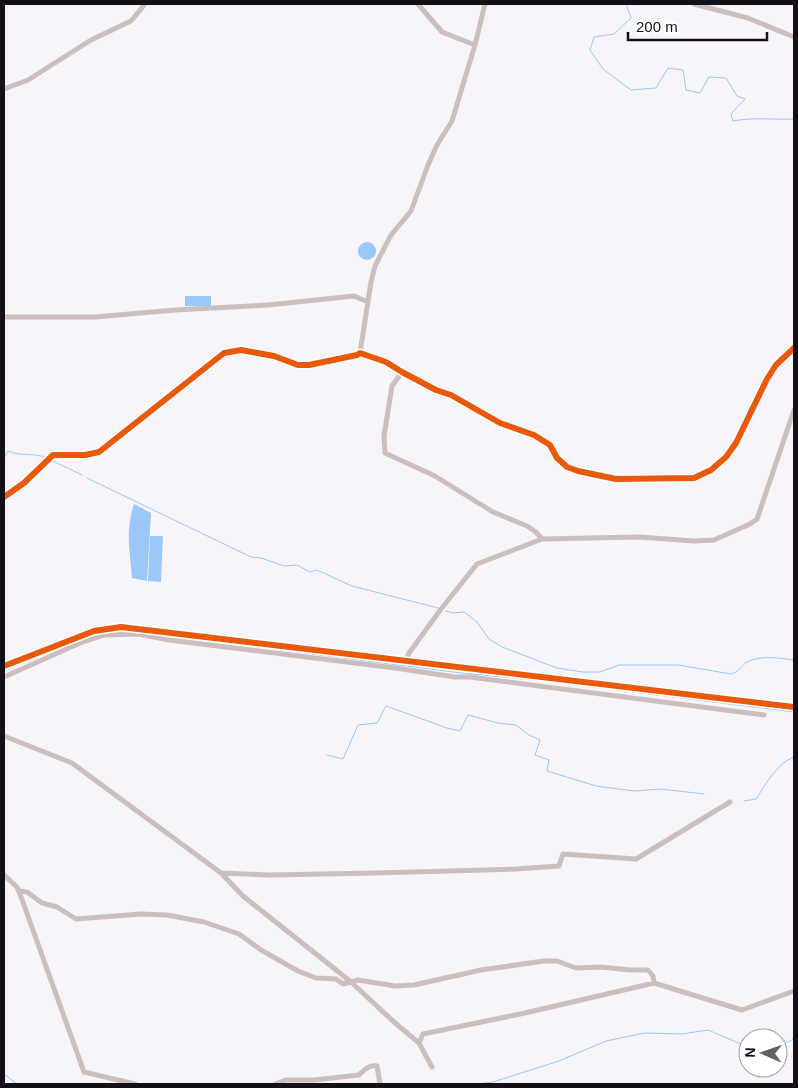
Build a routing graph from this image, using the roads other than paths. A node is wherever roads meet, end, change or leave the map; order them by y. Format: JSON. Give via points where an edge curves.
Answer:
{"nodes":[{"id":1,"x":146,"y":4,"type":"edge"},
{"id":2,"x":418,"y":4,"type":"edge"},
{"id":3,"x":485,"y":4,"type":"edge"},
{"id":4,"x":694,"y":4,"type":"edge"},
{"id":5,"x":794,"y":36,"type":"edge"},
{"id":6,"x":475,"y":45,"type":"junction"},
{"id":7,"x":4,"y":89,"type":"edge"},
{"id":8,"x":368,"y":302,"type":"junction"},
{"id":9,"x":4,"y":317,"type":"edge"},
{"id":10,"x":794,"y":348,"type":"edge"},
{"id":11,"x":360,"y":353,"type":"junction"},
{"id":12,"x":402,"y":372,"type":"junction"},
{"id":13,"x":794,"y":410,"type":"edge"},
{"id":14,"x":4,"y":496,"type":"edge"},
{"id":15,"x":542,"y":539,"type":"junction"},
{"id":16,"x":406,"y":660,"type":"junction"},
{"id":17,"x":4,"y":666,"type":"edge"},
{"id":18,"x":4,"y":677,"type":"edge"},
{"id":19,"x":794,"y":707,"type":"edge"},
{"id":20,"x":764,"y":715,"type":"dead end"},
{"id":21,"x":4,"y":736,"type":"edge"},
{"id":22,"x":730,"y":802,"type":"dead end"},
{"id":23,"x":221,"y":873,"type":"junction"},
{"id":24,"x":4,"y":875,"type":"edge"},
{"id":25,"x":19,"y":891,"type":"junction"},
{"id":26,"x":350,"y":981,"type":"junction"},
{"id":27,"x":654,"y":983,"type":"junction"},
{"id":28,"x":794,"y":991,"type":"edge"},
{"id":29,"x":419,"y":1043,"type":"junction"},
{"id":30,"x":432,"y":1067,"type":"dead end"},
{"id":31,"x":135,"y":1084,"type":"edge"},
{"id":32,"x":275,"y":1084,"type":"edge"},
{"id":33,"x":380,"y":1084,"type":"edge"}],
"edges":[{"from":1,"to":7,"type":"street","via":[[131,20],[91,40],[28,80]]},
{"from":2,"to":6,"type":"street","via":[[442,32]]},
{"from":3,"to":6,"type":"street"},
{"from":4,"to":5,"type":"street","via":[[748,18]]},
{"from":6,"to":8,"type":"street","via":[[452,121],[437,145],[411,211],[391,235],[375,266]]},
{"from":8,"to":9,"type":"street","via":[[354,296],[95,317]]},
{"from":8,"to":11,"type":"street"},
{"from":10,"to":12,"type":"street","via":[[767,380],[726,457],[711,470],[694,478],[616,479],[578,471],[567,467],[550,445],[534,435],[500,423]]},
{"from":11,"to":12,"type":"street","via":[[386,362]]},
{"from":11,"to":14,"type":"street","via":[[298,365],[274,356],[241,350],[224,353],[99,452],[53,456]]},
{"from":12,"to":15,"type":"street","via":[[392,386],[384,436],[385,453],[435,476],[493,512],[527,526]]},
{"from":13,"to":15,"type":"street","via":[[758,518],[750,524],[714,540],[638,537]]},
{"from":15,"to":16,"type":"street","via":[[477,564]]},
{"from":16,"to":17,"type":"street","via":[[121,627],[94,631]]},
{"from":16,"to":19,"type":"street"},
{"from":18,"to":20,"type":"street","via":[[104,635],[139,634]]},
{"from":21,"to":23,"type":"street","via":[[72,763]]},
{"from":22,"to":23,"type":"street","via":[[636,859],[562,854],[559,866],[516,870]]},
{"from":23,"to":26,"type":"street","via":[[243,896]]},
{"from":24,"to":25,"type":"street"},
{"from":25,"to":26,"type":"street","via":[[27,892],[42,903],[76,918],[141,914],[204,922],[239,934],[298,971],[316,978],[336,979],[343,984]]},
{"from":25,"to":31,"type":"street","via":[[84,1072]]},
{"from":26,"to":27,"type":"street","via":[[414,986],[481,970],[544,961],[576,968],[648,970]]},
{"from":26,"to":29,"type":"street"},
{"from":27,"to":28,"type":"street","via":[[742,1010]]},
{"from":27,"to":29,"type":"street","via":[[423,1034]]},
{"from":29,"to":30,"type":"street"},
{"from":32,"to":33,"type":"street","via":[[286,1080],[359,1075],[366,1068],[377,1066]]}]}
